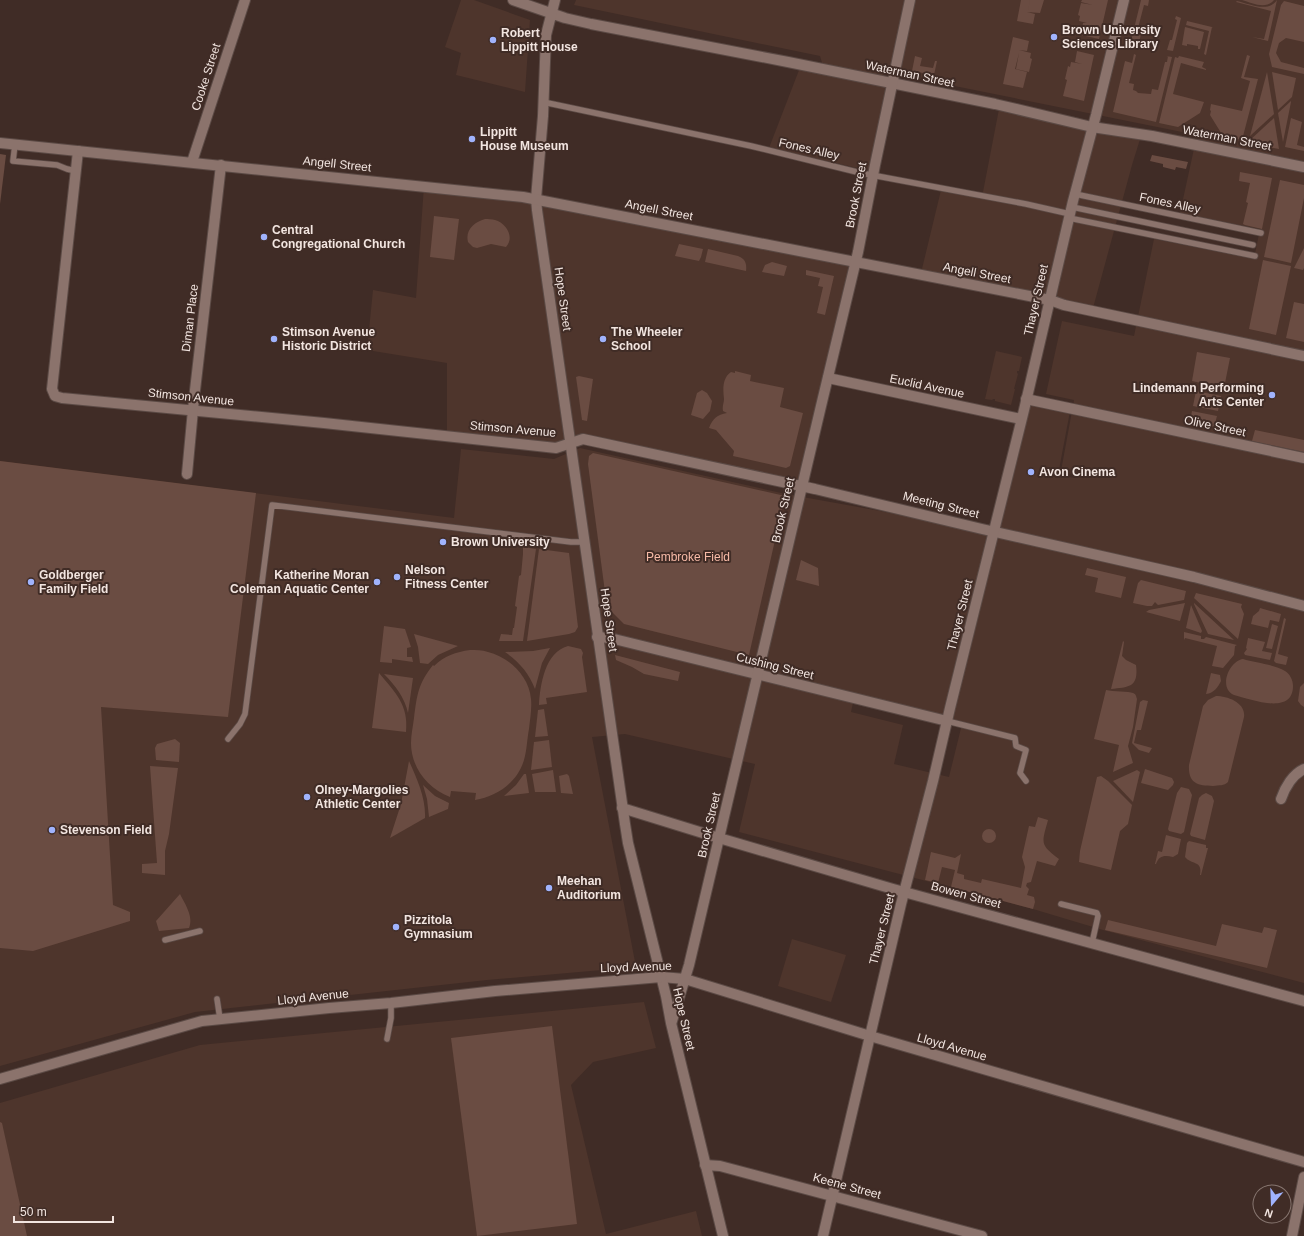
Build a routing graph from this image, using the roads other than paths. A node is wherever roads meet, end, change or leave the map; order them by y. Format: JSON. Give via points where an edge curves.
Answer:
{"nodes":[{"id":1,"x":245,"y":0,"type":"edge"},
{"id":2,"x":512,"y":0,"type":"edge"},
{"id":3,"x":555,"y":0,"type":"edge"},
{"id":4,"x":910,"y":0,"type":"edge"},
{"id":5,"x":1124,"y":0,"type":"edge"},
{"id":6,"x":551,"y":13,"type":"junction"},
{"id":7,"x":892,"y":84,"type":"junction"},
{"id":8,"x":543,"y":102,"type":"junction"},
{"id":9,"x":1092,"y":126,"type":"junction"},
{"id":10,"x":0,"y":143,"type":"edge"},
{"id":11,"x":15,"y":144,"type":"junction"},
{"id":12,"x":78,"y":151,"type":"junction"},
{"id":13,"x":192,"y":162,"type":"junction"},
{"id":14,"x":221,"y":165,"type":"junction"},
{"id":15,"x":1304,"y":167,"type":"edge"},
{"id":16,"x":76,"y":170,"type":"junction"},
{"id":17,"x":873,"y":175,"type":"junction"},
{"id":18,"x":1074,"y":194,"type":"junction"},
{"id":19,"x":536,"y":199,"type":"junction"},
{"id":20,"x":1070,"y":213,"type":"junction"},
{"id":21,"x":1261,"y":233,"type":"dead end"},
{"id":22,"x":1253,"y":244,"type":"dead end"},
{"id":23,"x":1255,"y":256,"type":"dead end"},
{"id":24,"x":856,"y":262,"type":"junction"},
{"id":25,"x":1050,"y":300,"type":"junction"},
{"id":26,"x":1304,"y":356,"type":"edge"},
{"id":27,"x":828,"y":378,"type":"junction"},
{"id":28,"x":1026,"y":399,"type":"junction"},
{"id":29,"x":193,"y":410,"type":"junction"},
{"id":30,"x":1021,"y":419,"type":"junction"},
{"id":31,"x":571,"y":444,"type":"junction"},
{"id":32,"x":1304,"y":458,"type":"edge"},
{"id":33,"x":187,"y":474,"type":"dead end"},
{"id":34,"x":802,"y":486,"type":"junction"},
{"id":35,"x":994,"y":532,"type":"junction"},
{"id":36,"x":585,"y":542,"type":"junction"},
{"id":37,"x":1304,"y":606,"type":"edge"},
{"id":38,"x":597,"y":637,"type":"junction"},
{"id":39,"x":757,"y":675,"type":"junction"},
{"id":40,"x":947,"y":721,"type":"junction"},
{"id":41,"x":228,"y":739,"type":"dead end"},
{"id":42,"x":1304,"y":769,"type":"edge"},
{"id":43,"x":1026,"y":782,"type":"dead end"},
{"id":44,"x":1282,"y":799,"type":"dead end"},
{"id":45,"x":622,"y":808,"type":"junction"},
{"id":46,"x":719,"y":838,"type":"junction"},
{"id":47,"x":904,"y":891,"type":"junction"},
{"id":48,"x":1061,"y":904,"type":"dead end"},
{"id":49,"x":200,"y":931,"type":"dead end"},
{"id":50,"x":164,"y":940,"type":"dead end"},
{"id":51,"x":1092,"y":943,"type":"junction"},
{"id":52,"x":661,"y":977,"type":"junction"},
{"id":53,"x":685,"y":979,"type":"junction"},
{"id":54,"x":217,"y":999,"type":"dead end"},
{"id":55,"x":1304,"y":1001,"type":"edge"},
{"id":56,"x":391,"y":1003,"type":"junction"},
{"id":57,"x":220,"y":1019,"type":"junction"},
{"id":58,"x":672,"y":1023,"type":"junction"},
{"id":59,"x":870,"y":1036,"type":"junction"},
{"id":60,"x":387,"y":1039,"type":"dead end"},
{"id":61,"x":0,"y":1079,"type":"edge"},
{"id":62,"x":1304,"y":1162,"type":"edge"},
{"id":63,"x":706,"y":1165,"type":"junction"},
{"id":64,"x":1304,"y":1177,"type":"edge"},
{"id":65,"x":832,"y":1196,"type":"junction"},
{"id":66,"x":723,"y":1236,"type":"edge"},
{"id":67,"x":823,"y":1236,"type":"edge"},
{"id":68,"x":982,"y":1236,"type":"edge"},
{"id":69,"x":1292,"y":1236,"type":"edge"}],
"edges":[{"from":1,"to":13,"type":"street","name":"Cooke Street"},
{"from":2,"to":6,"type":"street","name":"Waterman Street"},
{"from":3,"to":6,"type":"street","name":"Hope Street"},
{"from":4,"to":7,"type":"street","name":"Brook Street"},
{"from":5,"to":9,"type":"street","name":"Thayer Street"},
{"from":6,"to":7,"type":"street","name":"Waterman Street","via":[[591,24]]},
{"from":6,"to":8,"type":"street","name":"Hope Street","via":[[546,35]]},
{"from":7,"to":9,"type":"street","name":"Waterman Street"},
{"from":7,"to":17,"type":"street","name":"Brook Street"},
{"from":8,"to":17,"type":"lane","name":"Fones Alley"},
{"from":8,"to":19,"type":"street","name":"Hope Street"},
{"from":9,"to":15,"type":"street","name":"Waterman Street"},
{"from":9,"to":18,"type":"street","name":"Thayer Street"},
{"from":10,"to":11,"type":"street","name":"Angell Street"},
{"from":11,"to":12,"type":"street","name":"Angell Street"},
{"from":11,"to":16,"type":"lane","via":[[13,160]]},
{"from":12,"to":13,"type":"street","name":"Angell Street"},
{"from":12,"to":16,"type":"street","name":"Stimson Avenue"},
{"from":13,"to":14,"type":"street","name":"Angell Street"},
{"from":14,"to":19,"type":"street","name":"Angell Street"},
{"from":14,"to":29,"type":"street","name":"Diman Place"},
{"from":16,"to":29,"type":"street","name":"Stimson Avenue","via":[[52,389],[55,396]]},
{"from":17,"to":20,"type":"lane","name":"Fones Alley"},
{"from":17,"to":24,"type":"street","name":"Brook Street"},
{"from":18,"to":20,"type":"street","name":"Thayer Street"},
{"from":18,"to":21,"type":"lane","name":"Fones Alley"},
{"from":19,"to":24,"type":"street","name":"Angell Street"},
{"from":19,"to":31,"type":"street","name":"Hope Street"},
{"from":20,"to":22,"type":"lane"},
{"from":20,"to":23,"type":"lane","name":"Fones Alley"},
{"from":20,"to":25,"type":"street","name":"Thayer Street"},
{"from":24,"to":25,"type":"street","name":"Angell Street"},
{"from":24,"to":27,"type":"street","name":"Brook Street"},
{"from":25,"to":26,"type":"street","name":"Angell Street"},
{"from":25,"to":28,"type":"street","name":"Thayer Street"},
{"from":27,"to":30,"type":"street","name":"Euclid Avenue"},
{"from":27,"to":34,"type":"street","name":"Brook Street"},
{"from":28,"to":30,"type":"street","name":"Thayer Street"},
{"from":28,"to":32,"type":"street","name":"Olive Street"},
{"from":29,"to":31,"type":"street","name":"Stimson Avenue","via":[[556,448]]},
{"from":29,"to":33,"type":"street","name":"Diman Place"},
{"from":30,"to":35,"type":"street","name":"Thayer Street"},
{"from":31,"to":34,"type":"street","name":"Meeting Street","via":[[583,439]]},
{"from":31,"to":36,"type":"street","name":"Hope Street"},
{"from":34,"to":35,"type":"street","name":"Meeting Street"},
{"from":34,"to":39,"type":"street","name":"Brook Street"},
{"from":35,"to":37,"type":"street","name":"Meeting Street","via":[[1194,577]]},
{"from":35,"to":40,"type":"street","name":"Thayer Street"},
{"from":36,"to":38,"type":"street","name":"Hope Street"},
{"from":36,"to":41,"type":"lane","via":[[272,505],[245,714]]},
{"from":38,"to":39,"type":"street","name":"Cushing Street","via":[[610,638]]},
{"from":38,"to":45,"type":"street","name":"Hope Street"},
{"from":39,"to":40,"type":"street","name":"Cushing Street"},
{"from":39,"to":46,"type":"street","name":"Brook Street"},
{"from":40,"to":43,"type":"lane","via":[[1014,738],[1016,746],[1026,750],[1020,774]]},
{"from":40,"to":47,"type":"street","name":"Thayer Street"},
{"from":42,"to":44,"type":"street","via":[[1290,781]]},
{"from":45,"to":46,"type":"street","name":"Bowen Street"},
{"from":45,"to":52,"type":"street","name":"Hope Street","via":[[628,843]]},
{"from":46,"to":47,"type":"street","name":"Bowen Street"},
{"from":46,"to":53,"type":"street","name":"Brook Street"},
{"from":47,"to":51,"type":"street","name":"Bowen Street"},
{"from":47,"to":59,"type":"street","name":"Thayer Street"},
{"from":48,"to":51,"type":"lane","via":[[1097,913]]},
{"from":49,"to":50,"type":"lane"},
{"from":51,"to":55,"type":"street","name":"Bowen Street"},
{"from":52,"to":53,"type":"street","name":"Lloyd Avenue"},
{"from":52,"to":56,"type":"street","name":"Lloyd Avenue"},
{"from":52,"to":58,"type":"street","name":"Hope Street"},
{"from":53,"to":58,"type":"street","name":"Brook Street"},
{"from":53,"to":59,"type":"street","name":"Lloyd Avenue"},
{"from":54,"to":57,"type":"lane"},
{"from":56,"to":57,"type":"street","name":"Lloyd Avenue"},
{"from":56,"to":60,"type":"lane"},
{"from":57,"to":61,"type":"street","name":"Lloyd Avenue","via":[[202,1021]]},
{"from":58,"to":63,"type":"street","name":"Hope Street"},
{"from":59,"to":62,"type":"street","name":"Lloyd Avenue"},
{"from":59,"to":65,"type":"street","name":"Thayer Street"},
{"from":63,"to":65,"type":"street","name":"Keene Street","via":[[720,1166]]},
{"from":63,"to":66,"type":"street","name":"Hope Street"},
{"from":64,"to":69,"type":"street"},
{"from":65,"to":67,"type":"street","name":"Thayer Street"},
{"from":65,"to":68,"type":"street","name":"Keene Street"}]}
